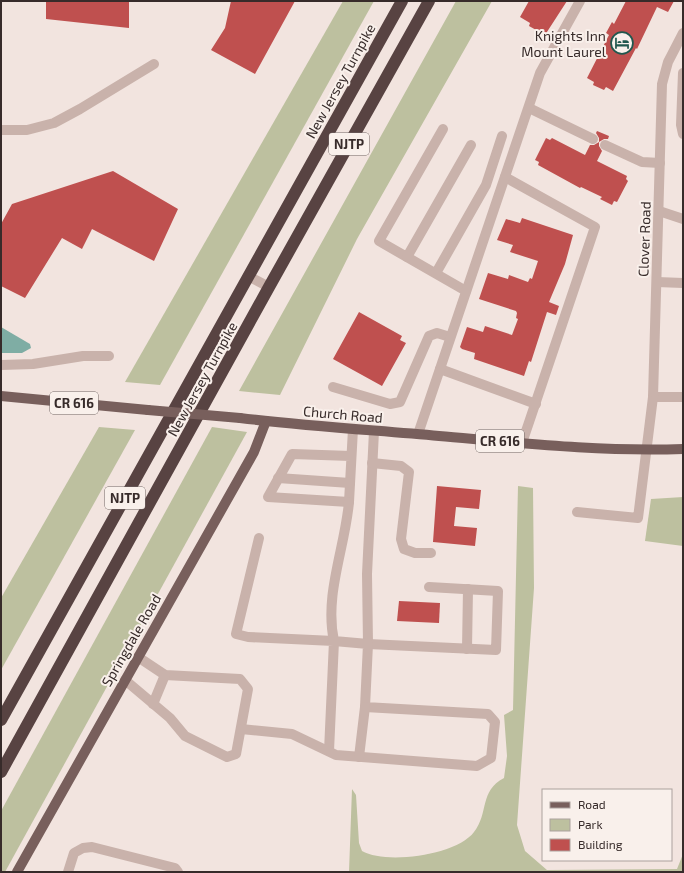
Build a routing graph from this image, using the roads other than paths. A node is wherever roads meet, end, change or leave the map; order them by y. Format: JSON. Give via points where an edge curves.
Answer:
{"nodes":[{"id":1,"x":402,"y":1,"type":"edge"},
{"id":2,"x":429,"y":1,"type":"edge"},
{"id":3,"x":580,"y":1,"type":"edge"},
{"id":4,"x":683,"y":33,"type":"edge"},
{"id":5,"x":154,"y":64,"type":"dead end"},
{"id":6,"x":683,"y":73,"type":"edge"},
{"id":7,"x":528,"y":108,"type":"junction"},
{"id":8,"x":443,"y":129,"type":"dead end"},
{"id":9,"x":1,"y":130,"type":"edge"},
{"id":10,"x":683,"y":134,"type":"edge"},
{"id":11,"x":502,"y":136,"type":"dead end"},
{"id":12,"x":593,"y":139,"type":"dead end"},
{"id":13,"x":471,"y":145,"type":"dead end"},
{"id":14,"x":605,"y":145,"type":"dead end"},
{"id":15,"x":660,"y":163,"type":"junction"},
{"id":16,"x":505,"y":178,"type":"junction"},
{"id":17,"x":659,"y":211,"type":"junction"},
{"id":18,"x":683,"y":219,"type":"edge"},
{"id":19,"x":407,"y":257,"type":"junction"},
{"id":20,"x":436,"y":273,"type":"junction"},
{"id":21,"x":248,"y":276,"type":"junction"},
{"id":22,"x":657,"y":282,"type":"junction"},
{"id":23,"x":683,"y":283,"type":"edge"},
{"id":24,"x":269,"y":286,"type":"junction"},
{"id":25,"x":466,"y":291,"type":"junction"},
{"id":26,"x":450,"y":337,"type":"junction"},
{"id":27,"x":109,"y":356,"type":"dead end"},
{"id":28,"x":1,"y":365,"type":"edge"},
{"id":29,"x":440,"y":369,"type":"junction"},
{"id":30,"x":334,"y":388,"type":"dead end"},
{"id":31,"x":1,"y":396,"type":"edge"},
{"id":32,"x":683,"y":397,"type":"edge"},
{"id":33,"x":653,"y":398,"type":"junction"},
{"id":34,"x":536,"y":404,"type":"junction"},
{"id":35,"x":266,"y":421,"type":"junction"},
{"id":36,"x":353,"y":429,"type":"junction"},
{"id":37,"x":374,"y":431,"type":"junction"},
{"id":38,"x":418,"y":434,"type":"junction"},
{"id":39,"x":522,"y":443,"type":"junction"},
{"id":40,"x":683,"y":449,"type":"edge"},
{"id":41,"x":647,"y":450,"type":"junction"},
{"id":42,"x":351,"y":456,"type":"junction"},
{"id":43,"x":372,"y":463,"type":"junction"},
{"id":44,"x":278,"y":478,"type":"junction"},
{"id":45,"x":350,"y":483,"type":"junction"},
{"id":46,"x":349,"y":502,"type":"junction"},
{"id":47,"x":577,"y":512,"type":"dead end"},
{"id":48,"x":259,"y":538,"type":"dead end"},
{"id":49,"x":431,"y":553,"type":"dead end"},
{"id":50,"x":429,"y":587,"type":"dead end"},
{"id":51,"x":468,"y":589,"type":"junction"},
{"id":52,"x":334,"y":641,"type":"junction"},
{"id":53,"x":368,"y":644,"type":"junction"},
{"id":54,"x":467,"y":649,"type":"junction"},
{"id":55,"x":138,"y":658,"type":"junction"},
{"id":56,"x":165,"y":675,"type":"junction"},
{"id":57,"x":125,"y":680,"type":"junction"},
{"id":58,"x":152,"y":704,"type":"junction"},
{"id":59,"x":365,"y":707,"type":"junction"},
{"id":60,"x":1,"y":720,"type":"edge"},
{"id":61,"x":241,"y":729,"type":"junction"},
{"id":62,"x":329,"y":751,"type":"junction"},
{"id":63,"x":359,"y":757,"type":"junction"},
{"id":64,"x":1,"y":772,"type":"edge"},
{"id":65,"x":17,"y":872,"type":"edge"},
{"id":66,"x":68,"y":872,"type":"edge"},
{"id":67,"x":178,"y":872,"type":"edge"}],
"edges":[{"from":1,"to":21,"type":"highway","name":"New Jersey Turnpike","number":"NJTP"},
{"from":2,"to":24,"type":"highway","name":"New Jersey Turnpike","number":"NJTP"},
{"from":3,"to":7,"type":"street","via":[[544,64]]},
{"from":4,"to":15,"type":"street","name":"Clover Road","via":[[664,76]]},
{"from":5,"to":9,"type":"street","via":[[54,123],[27,130]]},
{"from":6,"to":10,"type":"street","via":[[680,125]]},
{"from":7,"to":12,"type":"street"},
{"from":7,"to":16,"type":"street"},
{"from":8,"to":19,"type":"street","via":[[379,241]]},
{"from":11,"to":20,"type":"street","via":[[486,184]]},
{"from":13,"to":19,"type":"street"},
{"from":14,"to":15,"type":"street","via":[[642,162]]},
{"from":15,"to":17,"type":"street","name":"Clover Road"},
{"from":16,"to":25,"type":"street"},
{"from":16,"to":34,"type":"street","via":[[595,227]]},
{"from":17,"to":18,"type":"street"},
{"from":17,"to":22,"type":"street","name":"Clover Road"},
{"from":19,"to":20,"type":"street"},
{"from":20,"to":25,"type":"street"},
{"from":21,"to":24,"type":"street"},
{"from":21,"to":60,"type":"highway","name":"New Jersey Turnpike","number":"NJTP"},
{"from":22,"to":23,"type":"street"},
{"from":22,"to":33,"type":"street","name":"Clover Road"},
{"from":24,"to":64,"type":"highway","name":"New Jersey Turnpike","number":"NJTP"},
{"from":25,"to":26,"type":"street"},
{"from":26,"to":29,"type":"street"},
{"from":26,"to":30,"type":"street","via":[[437,333],[429,336],[400,402],[390,404]]},
{"from":27,"to":28,"type":"street","via":[[83,356],[34,364]]},
{"from":29,"to":34,"type":"street"},
{"from":29,"to":38,"type":"street"},
{"from":31,"to":35,"type":"main road","name":"Church Road","number":"CR 616","bridge":true},
{"from":32,"to":33,"type":"street"},
{"from":33,"to":41,"type":"street","name":"Clover Road"},
{"from":34,"to":39,"type":"street"},
{"from":35,"to":36,"type":"main road","name":"Church Road","number":"CR 616"},
{"from":35,"to":55,"type":"main road","name":"Springdale Road","via":[[254,452]]},
{"from":36,"to":37,"type":"main road","name":"Church Road","number":"CR 616"},
{"from":36,"to":42,"type":"street"},
{"from":37,"to":38,"type":"main road","name":"Church Road","number":"CR 616"},
{"from":37,"to":43,"type":"street"},
{"from":38,"to":39,"type":"main road","name":"Church Road","number":"CR 616"},
{"from":39,"to":41,"type":"main road","name":"Church Road","number":"CR 616"},
{"from":40,"to":41,"type":"main road","name":"Church Road","number":"CR 616"},
{"from":41,"to":47,"type":"street","name":"Clover Road","via":[[638,518]]},
{"from":42,"to":44,"type":"street","via":[[292,454]]},
{"from":42,"to":45,"type":"street"},
{"from":43,"to":49,"type":"street","via":[[401,466],[409,472],[401,539],[404,549],[415,553]]},
{"from":43,"to":53,"type":"street","via":[[367,574]]},
{"from":44,"to":45,"type":"street"},
{"from":44,"to":46,"type":"street","via":[[268,497]]},
{"from":45,"to":46,"type":"street"},
{"from":46,"to":52,"type":"street","via":[[338,557],[330,624]]},
{"from":48,"to":52,"type":"street","via":[[236,634],[248,637]]},
{"from":50,"to":51,"type":"street"},
{"from":51,"to":54,"type":"street"},
{"from":51,"to":54,"type":"street","via":[[498,591],[496,650]]},
{"from":52,"to":53,"type":"street"},
{"from":52,"to":62,"type":"street"},
{"from":53,"to":54,"type":"street"},
{"from":53,"to":59,"type":"street"},
{"from":55,"to":56,"type":"street"},
{"from":55,"to":57,"type":"main road","name":"Springdale Road"},
{"from":56,"to":58,"type":"street"},
{"from":56,"to":61,"type":"street","via":[[240,679],[248,689]]},
{"from":57,"to":58,"type":"street"},
{"from":57,"to":65,"type":"main road","name":"Springdale Road"},
{"from":58,"to":61,"type":"street","via":[[170,718],[185,736],[227,757],[236,754]]},
{"from":59,"to":63,"type":"street"},
{"from":59,"to":63,"type":"street","via":[[488,714],[495,722],[491,758],[477,766]]},
{"from":61,"to":62,"type":"street","via":[[292,734]]},
{"from":62,"to":63,"type":"street","via":[[336,755]]},
{"from":66,"to":67,"type":"street","via":[[74,853],[92,847],[175,868]]}]}
